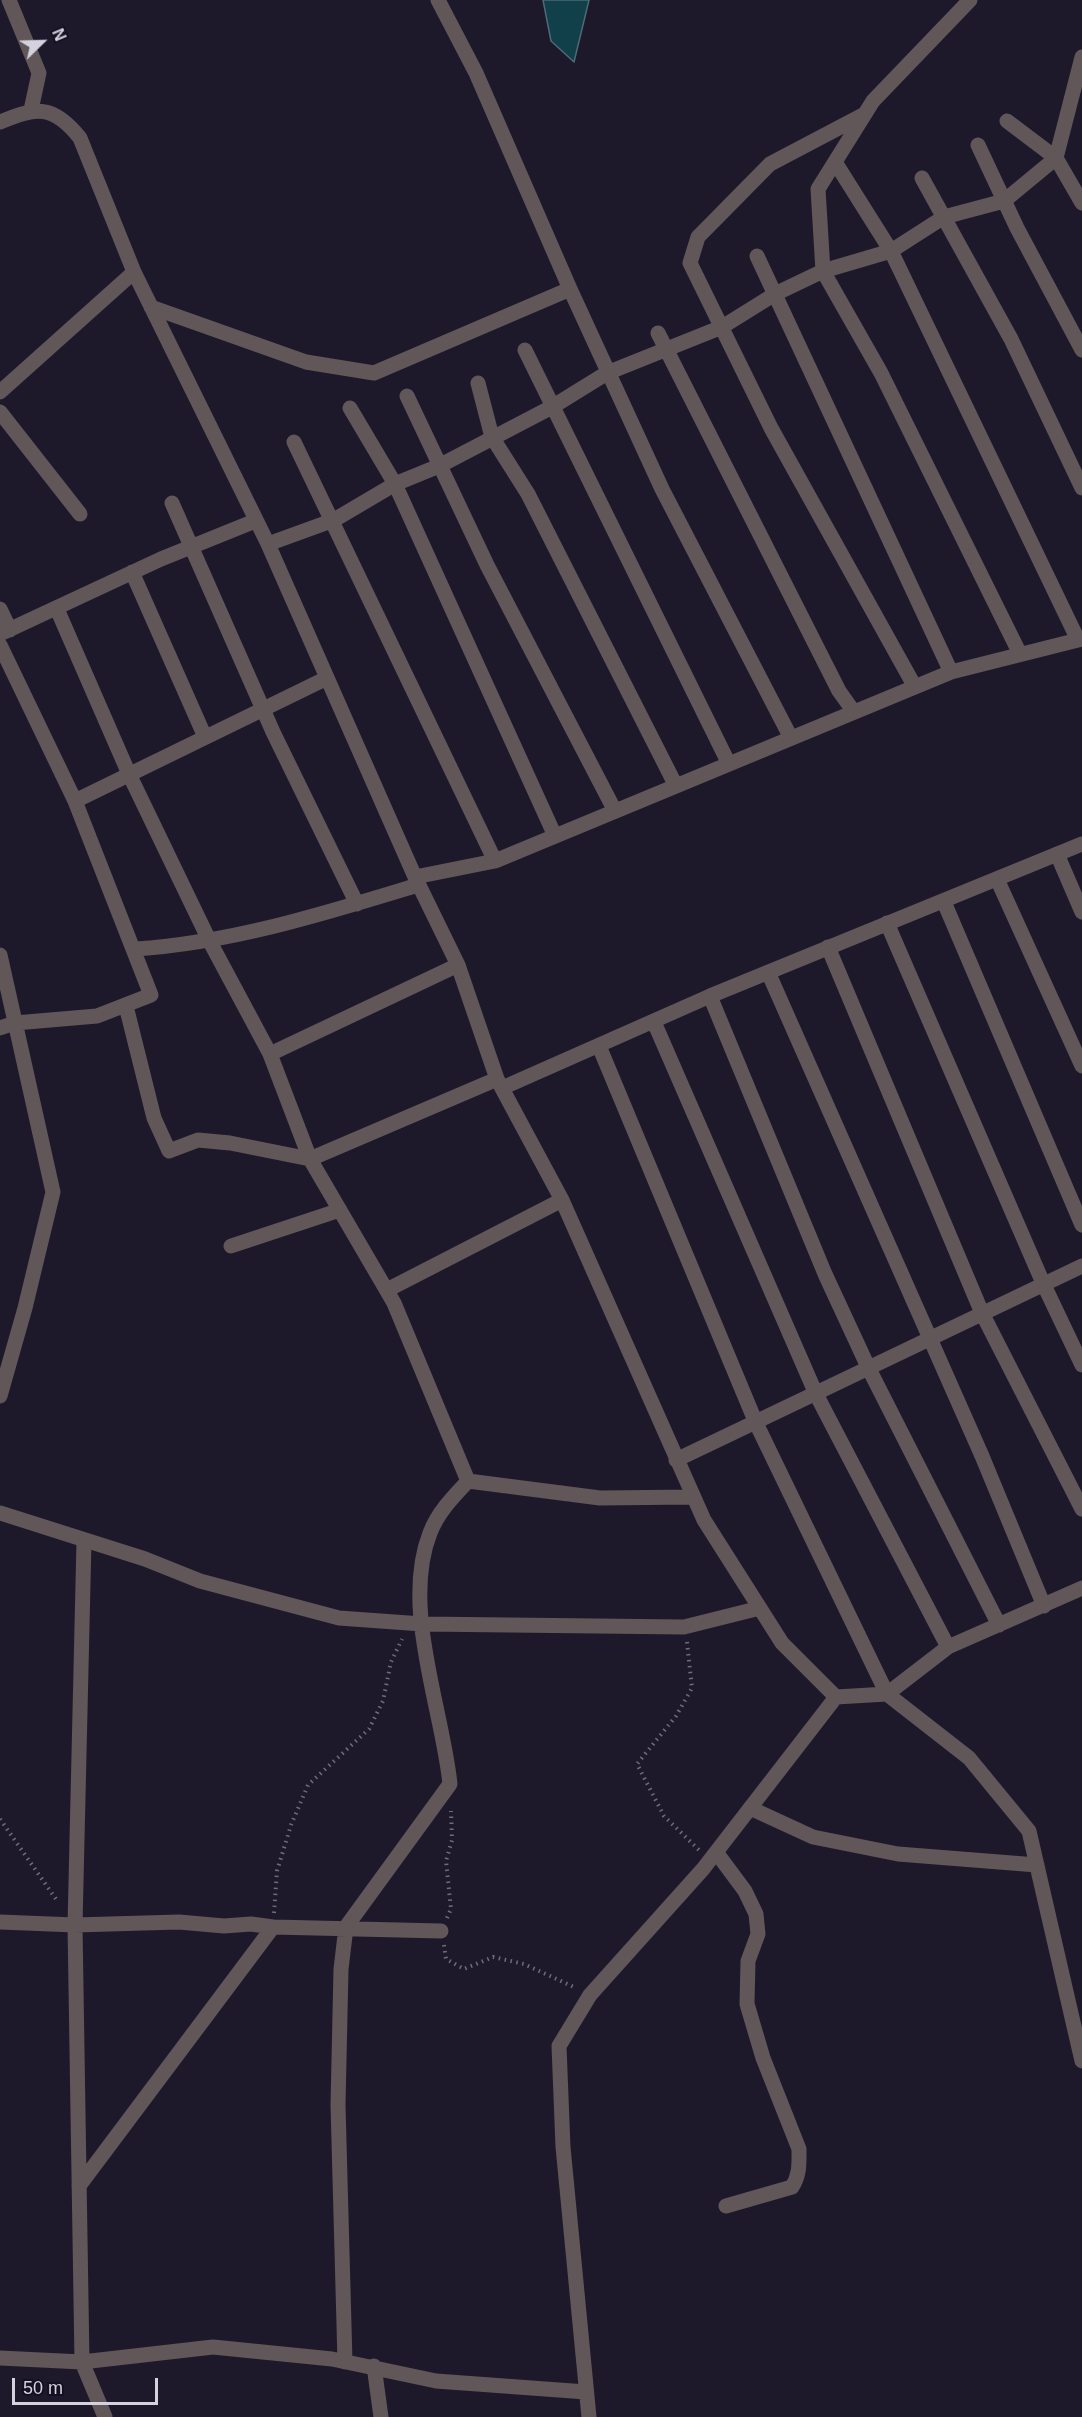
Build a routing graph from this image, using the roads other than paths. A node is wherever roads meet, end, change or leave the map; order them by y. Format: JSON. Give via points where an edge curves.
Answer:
{"nodes":[{"id":1,"x":9,"y":0,"type":"edge"},
{"id":2,"x":438,"y":0,"type":"edge"},
{"id":3,"x":970,"y":0,"type":"edge"},
{"id":4,"x":1082,"y":57,"type":"edge"},
{"id":5,"x":31,"y":110,"type":"junction"},
{"id":6,"x":865,"y":114,"type":"junction"},
{"id":7,"x":1007,"y":121,"type":"dead end"},
{"id":8,"x":0,"y":122,"type":"edge"},
{"id":9,"x":978,"y":145,"type":"dead end"},
{"id":10,"x":1056,"y":158,"type":"junction"},
{"id":11,"x":835,"y":162,"type":"junction"},
{"id":12,"x":922,"y":178,"type":"dead end"},
{"id":13,"x":1004,"y":201,"type":"junction"},
{"id":14,"x":1082,"y":203,"type":"edge"},
{"id":15,"x":944,"y":218,"type":"junction"},
{"id":16,"x":891,"y":251,"type":"junction"},
{"id":17,"x":757,"y":256,"type":"dead end"},
{"id":18,"x":824,"y":271,"type":"junction"},
{"id":19,"x":134,"y":272,"type":"junction"},
{"id":20,"x":570,"y":289,"type":"junction"},
{"id":21,"x":775,"y":294,"type":"junction"},
{"id":22,"x":151,"y":307,"type":"junction"},
{"id":23,"x":722,"y":327,"type":"junction"},
{"id":24,"x":658,"y":333,"type":"dead end"},
{"id":25,"x":665,"y":349,"type":"junction"},
{"id":26,"x":525,"y":350,"type":"dead end"},
{"id":27,"x":1082,"y":350,"type":"edge"},
{"id":28,"x":607,"y":373,"type":"junction"},
{"id":29,"x":478,"y":383,"type":"dead end"},
{"id":30,"x":0,"y":392,"type":"edge"},
{"id":31,"x":407,"y":396,"type":"dead end"},
{"id":32,"x":552,"y":407,"type":"junction"},
{"id":33,"x":350,"y":408,"type":"dead end"},
{"id":34,"x":0,"y":412,"type":"edge"},
{"id":35,"x":492,"y":437,"type":"junction"},
{"id":36,"x":294,"y":442,"type":"dead end"},
{"id":37,"x":439,"y":466,"type":"junction"},
{"id":38,"x":395,"y":484,"type":"junction"},
{"id":39,"x":1082,"y":488,"type":"edge"},
{"id":40,"x":172,"y":503,"type":"dead end"},
{"id":41,"x":80,"y":514,"type":"dead end"},
{"id":42,"x":334,"y":520,"type":"junction"},
{"id":43,"x":255,"y":521,"type":"junction"},
{"id":44,"x":268,"y":544,"type":"junction"},
{"id":45,"x":192,"y":547,"type":"junction"},
{"id":46,"x":132,"y":573,"type":"junction"},
{"id":47,"x":0,"y":609,"type":"edge"},
{"id":48,"x":57,"y":609,"type":"junction"},
{"id":49,"x":5,"y":632,"type":"edge"},
{"id":50,"x":1080,"y":640,"type":"edge"},
{"id":51,"x":0,"y":645,"type":"edge"},
{"id":52,"x":1020,"y":654,"type":"junction"},
{"id":53,"x":951,"y":672,"type":"junction"},
{"id":54,"x":327,"y":678,"type":"junction"},
{"id":55,"x":915,"y":687,"type":"junction"},
{"id":56,"x":263,"y":709,"type":"junction"},
{"id":57,"x":854,"y":712,"type":"junction"},
{"id":58,"x":205,"y":737,"type":"junction"},
{"id":59,"x":791,"y":738,"type":"junction"},
{"id":60,"x":729,"y":764,"type":"junction"},
{"id":61,"x":129,"y":774,"type":"junction"},
{"id":62,"x":676,"y":786,"type":"junction"},
{"id":63,"x":75,"y":801,"type":"junction"},
{"id":64,"x":615,"y":811,"type":"junction"},
{"id":65,"x":555,"y":836,"type":"junction"},
{"id":66,"x":1082,"y":844,"type":"edge"},
{"id":67,"x":1057,"y":854,"type":"junction"},
{"id":68,"x":495,"y":861,"type":"junction"},
{"id":69,"x":998,"y":879,"type":"junction"},
{"id":70,"x":416,"y":881,"type":"junction"},
{"id":71,"x":944,"y":902,"type":"junction"},
{"id":72,"x":357,"y":904,"type":"junction"},
{"id":73,"x":1082,"y":912,"type":"edge"},
{"id":74,"x":887,"y":923,"type":"junction"},
{"id":75,"x":209,"y":940,"type":"junction"},
{"id":76,"x":828,"y":947,"type":"junction"},
{"id":77,"x":135,"y":949,"type":"junction"},
{"id":78,"x":0,"y":955,"type":"edge"},
{"id":79,"x":458,"y":965,"type":"junction"},
{"id":80,"x":768,"y":972,"type":"junction"},
{"id":81,"x":710,"y":996,"type":"junction"},
{"id":82,"x":126,"y":1006,"type":"junction"},
{"id":83,"x":654,"y":1022,"type":"junction"},
{"id":84,"x":7,"y":1025,"type":"edge"},
{"id":85,"x":599,"y":1046,"type":"junction"},
{"id":86,"x":270,"y":1054,"type":"junction"},
{"id":87,"x":1082,"y":1066,"type":"edge"},
{"id":88,"x":500,"y":1084,"type":"junction"},
{"id":89,"x":310,"y":1159,"type":"junction"},
{"id":90,"x":562,"y":1200,"type":"junction"},
{"id":91,"x":340,"y":1210,"type":"junction"},
{"id":92,"x":1082,"y":1225,"type":"edge"},
{"id":93,"x":231,"y":1246,"type":"dead end"},
{"id":94,"x":1082,"y":1266,"type":"edge"},
{"id":95,"x":1043,"y":1283,"type":"junction"},
{"id":96,"x":387,"y":1290,"type":"junction"},
{"id":97,"x":982,"y":1313,"type":"junction"},
{"id":98,"x":929,"y":1340,"type":"junction"},
{"id":99,"x":1082,"y":1365,"type":"edge"},
{"id":100,"x":869,"y":1369,"type":"junction"},
{"id":101,"x":816,"y":1394,"type":"junction"},
{"id":102,"x":0,"y":1396,"type":"edge"},
{"id":103,"x":756,"y":1423,"type":"junction"},
{"id":104,"x":676,"y":1460,"type":"junction"},
{"id":105,"x":468,"y":1481,"type":"junction"},
{"id":106,"x":693,"y":1497,"type":"junction"},
{"id":107,"x":1082,"y":1509,"type":"edge"},
{"id":108,"x":0,"y":1513,"type":"edge"},
{"id":109,"x":84,"y":1541,"type":"junction"},
{"id":110,"x":1082,"y":1588,"type":"edge"},
{"id":111,"x":1044,"y":1606,"type":"junction"},
{"id":112,"x":760,"y":1608,"type":"junction"},
{"id":113,"x":422,"y":1624,"type":"junction"},
{"id":114,"x":999,"y":1625,"type":"junction"},
{"id":115,"x":948,"y":1647,"type":"junction"},
{"id":116,"x":887,"y":1694,"type":"junction"},
{"id":117,"x":836,"y":1697,"type":"junction"},
{"id":118,"x":750,"y":1808,"type":"junction"},
{"id":119,"x":713,"y":1856,"type":"junction"},
{"id":120,"x":1037,"y":1865,"type":"junction"},
{"id":121,"x":0,"y":1922,"type":"edge"},
{"id":122,"x":75,"y":1925,"type":"junction"},
{"id":123,"x":273,"y":1927,"type":"junction"},
{"id":124,"x":346,"y":1928,"type":"junction"},
{"id":125,"x":441,"y":1931,"type":"road end"},
{"id":126,"x":1082,"y":2061,"type":"edge"},
{"id":127,"x":79,"y":2186,"type":"junction"},
{"id":128,"x":726,"y":2206,"type":"dead end"},
{"id":129,"x":0,"y":2358,"type":"edge"},
{"id":130,"x":82,"y":2362,"type":"junction"},
{"id":131,"x":345,"y":2362,"type":"junction"},
{"id":132,"x":374,"y":2366,"type":"junction"},
{"id":133,"x":586,"y":2392,"type":"junction"},
{"id":134,"x":105,"y":2417,"type":"edge"},
{"id":135,"x":381,"y":2417,"type":"edge"},
{"id":136,"x":589,"y":2417,"type":"edge"}],
"edges":[{"from":1,"to":5,"type":"street","via":[[39,74]]},
{"from":2,"to":20,"type":"street","via":[[476,73]]},
{"from":3,"to":6,"type":"street"},
{"from":4,"to":10,"type":"street"},
{"from":5,"to":8,"type":"street"},
{"from":5,"to":19,"type":"street","via":[[50,112],[80,138]]},
{"from":6,"to":11,"type":"street"},
{"from":6,"to":23,"type":"street","via":[[770,164],[698,237],[690,263]]},
{"from":7,"to":10,"type":"street"},
{"from":9,"to":13,"type":"street"},
{"from":10,"to":13,"type":"street"},
{"from":10,"to":14,"type":"street"},
{"from":11,"to":16,"type":"street"},
{"from":11,"to":18,"type":"street","via":[[818,189]]},
{"from":12,"to":15,"type":"street"},
{"from":13,"to":15,"type":"street"},
{"from":13,"to":27,"type":"street"},
{"from":15,"to":16,"type":"street"},
{"from":15,"to":39,"type":"street","via":[[1011,339]]},
{"from":16,"to":18,"type":"street"},
{"from":16,"to":50,"type":"street"},
{"from":17,"to":21,"type":"street"},
{"from":18,"to":21,"type":"street"},
{"from":18,"to":52,"type":"street","via":[[881,373]]},
{"from":19,"to":22,"type":"street"},
{"from":19,"to":30,"type":"street"},
{"from":20,"to":22,"type":"street","via":[[374,373],[306,362]]},
{"from":20,"to":28,"type":"street"},
{"from":21,"to":23,"type":"street"},
{"from":21,"to":53,"type":"street"},
{"from":22,"to":43,"type":"street"},
{"from":23,"to":25,"type":"street"},
{"from":23,"to":55,"type":"street","via":[[771,428]]},
{"from":24,"to":25,"type":"street"},
{"from":25,"to":28,"type":"street"},
{"from":25,"to":57,"type":"street","via":[[839,691]]},
{"from":26,"to":32,"type":"street"},
{"from":28,"to":32,"type":"street"},
{"from":28,"to":59,"type":"street","via":[[662,489]]},
{"from":29,"to":35,"type":"street"},
{"from":31,"to":37,"type":"street"},
{"from":32,"to":35,"type":"street"},
{"from":32,"to":60,"type":"street"},
{"from":33,"to":38,"type":"street"},
{"from":34,"to":41,"type":"street"},
{"from":35,"to":37,"type":"street"},
{"from":35,"to":62,"type":"street","via":[[528,494]]},
{"from":36,"to":42,"type":"street"},
{"from":37,"to":38,"type":"street"},
{"from":37,"to":64,"type":"street"},
{"from":38,"to":42,"type":"street"},
{"from":38,"to":65,"type":"street"},
{"from":40,"to":45,"type":"street"},
{"from":42,"to":44,"type":"street"},
{"from":42,"to":68,"type":"street"},
{"from":43,"to":44,"type":"street"},
{"from":43,"to":45,"type":"street"},
{"from":44,"to":54,"type":"street"},
{"from":45,"to":46,"type":"street"},
{"from":45,"to":56,"type":"street"},
{"from":46,"to":48,"type":"street"},
{"from":46,"to":58,"type":"street"},
{"from":47,"to":49,"type":"street"},
{"from":48,"to":49,"type":"street"},
{"from":48,"to":61,"type":"street"},
{"from":50,"to":52,"type":"street"},
{"from":51,"to":63,"type":"street"},
{"from":52,"to":53,"type":"street"},
{"from":53,"to":55,"type":"street"},
{"from":54,"to":56,"type":"street"},
{"from":54,"to":70,"type":"street"},
{"from":55,"to":57,"type":"street"},
{"from":56,"to":58,"type":"street"},
{"from":56,"to":72,"type":"street"},
{"from":57,"to":59,"type":"street"},
{"from":58,"to":61,"type":"street"},
{"from":59,"to":60,"type":"street"},
{"from":60,"to":62,"type":"street"},
{"from":61,"to":63,"type":"street"},
{"from":61,"to":75,"type":"street"},
{"from":62,"to":64,"type":"street"},
{"from":63,"to":77,"type":"street"},
{"from":64,"to":65,"type":"street"},
{"from":65,"to":68,"type":"street"},
{"from":66,"to":67,"type":"street"},
{"from":67,"to":69,"type":"street"},
{"from":67,"to":73,"type":"street"},
{"from":68,"to":70,"type":"street"},
{"from":69,"to":71,"type":"street"},
{"from":69,"to":87,"type":"street"},
{"from":70,"to":72,"type":"street"},
{"from":70,"to":79,"type":"street"},
{"from":71,"to":74,"type":"street"},
{"from":71,"to":92,"type":"street"},
{"from":72,"to":75,"type":"street"},
{"from":74,"to":76,"type":"street"},
{"from":74,"to":95,"type":"street"},
{"from":75,"to":77,"type":"street"},
{"from":75,"to":86,"type":"street"},
{"from":76,"to":80,"type":"street"},
{"from":76,"to":97,"type":"street"},
{"from":77,"to":82,"type":"street","via":[[151,995]]},
{"from":78,"to":84,"type":"street"},
{"from":79,"to":86,"type":"street"},
{"from":79,"to":88,"type":"street"},
{"from":80,"to":81,"type":"street"},
{"from":80,"to":98,"type":"street"},
{"from":81,"to":83,"type":"street"},
{"from":81,"to":100,"type":"street","via":[[825,1274]]},
{"from":82,"to":84,"type":"street","via":[[97,1016]]},
{"from":82,"to":89,"type":"street","via":[[154,1118],[169,1151],[198,1140]]},
{"from":83,"to":85,"type":"street"},
{"from":83,"to":101,"type":"street"},
{"from":84,"to":102,"type":"street","via":[[53,1192]]},
{"from":85,"to":88,"type":"street"},
{"from":85,"to":103,"type":"street"},
{"from":86,"to":89,"type":"street"},
{"from":88,"to":89,"type":"street"},
{"from":88,"to":90,"type":"street"},
{"from":89,"to":91,"type":"street"},
{"from":90,"to":96,"type":"street"},
{"from":90,"to":104,"type":"street"},
{"from":91,"to":93,"type":"street"},
{"from":91,"to":96,"type":"street"},
{"from":94,"to":95,"type":"street"},
{"from":95,"to":97,"type":"street"},
{"from":95,"to":99,"type":"street"},
{"from":96,"to":105,"type":"street"},
{"from":97,"to":98,"type":"street"},
{"from":97,"to":107,"type":"street"},
{"from":98,"to":100,"type":"street"},
{"from":98,"to":111,"type":"street"},
{"from":100,"to":101,"type":"street"},
{"from":100,"to":114,"type":"street"},
{"from":101,"to":103,"type":"street"},
{"from":101,"to":115,"type":"street"},
{"from":103,"to":104,"type":"street"},
{"from":103,"to":116,"type":"street"},
{"from":104,"to":106,"type":"street"},
{"from":105,"to":106,"type":"street","via":[[600,1498]]},
{"from":105,"to":113,"type":"street","via":[[446,1505],[430,1532],[420,1570]]},
{"from":106,"to":112,"type":"street"},
{"from":108,"to":109,"type":"street"},
{"from":109,"to":113,"type":"street","via":[[146,1559],[200,1581],[339,1618]]},
{"from":109,"to":122,"type":"street"},
{"from":110,"to":111,"type":"street"},
{"from":111,"to":114,"type":"street"},
{"from":112,"to":113,"type":"street","via":[[684,1627]]},
{"from":112,"to":117,"type":"street","via":[[782,1643]]},
{"from":113,"to":124,"type":"street","via":[[450,1784]]},
{"from":114,"to":115,"type":"street"},
{"from":115,"to":116,"type":"street"},
{"from":116,"to":117,"type":"street"},
{"from":116,"to":120,"type":"street","via":[[969,1758],[1029,1831]]},
{"from":117,"to":118,"type":"street"},
{"from":118,"to":119,"type":"street"},
{"from":118,"to":120,"type":"street","via":[[813,1837],[898,1854]]},
{"from":119,"to":128,"type":"street","via":[[745,1891],[756,1914],[758,1934],[748,1961],[747,2004],[763,2058],[799,2150],[800,2166],[792,2187]]},
{"from":119,"to":133,"type":"street","via":[[590,1995],[559,2046],[563,2147]]},
{"from":120,"to":126,"type":"street"},
{"from":121,"to":122,"type":"street"},
{"from":122,"to":123,"type":"street","via":[[179,1922]]},
{"from":122,"to":127,"type":"street"},
{"from":123,"to":124,"type":"street"},
{"from":123,"to":127,"type":"street"},
{"from":124,"to":125,"type":"street"},
{"from":124,"to":131,"type":"street","via":[[341,1970],[338,2105]]},
{"from":127,"to":130,"type":"street"},
{"from":129,"to":130,"type":"street"},
{"from":130,"to":131,"type":"street","via":[[213,2347]]},
{"from":130,"to":134,"type":"street"},
{"from":131,"to":132,"type":"street"},
{"from":132,"to":133,"type":"street","via":[[436,2381]]},
{"from":132,"to":135,"type":"street"},
{"from":133,"to":136,"type":"street"}]}
